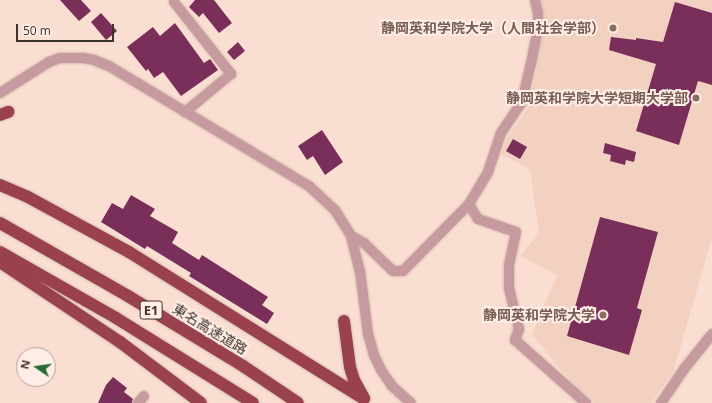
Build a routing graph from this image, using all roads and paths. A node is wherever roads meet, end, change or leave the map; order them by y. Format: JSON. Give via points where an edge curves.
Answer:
{"nodes":[{"id":1,"x":535,"y":0,"type":"edge"},
{"id":2,"x":174,"y":2,"type":"dead end"},
{"id":3,"x":0,"y":93,"type":"edge"},
{"id":4,"x":185,"y":112,"type":"junction"},
{"id":5,"x":0,"y":185,"type":"edge"},
{"id":6,"x":469,"y":204,"type":"junction"},
{"id":7,"x":0,"y":223,"type":"edge"},
{"id":8,"x":351,"y":236,"type":"junction"},
{"id":9,"x":0,"y":252,"type":"edge"},
{"id":10,"x":0,"y":262,"type":"edge"},
{"id":11,"x":344,"y":320,"type":"dead end"},
{"id":12,"x":712,"y":334,"type":"edge"},
{"id":13,"x":367,"y":401,"type":"edge"},
{"id":14,"x":203,"y":403,"type":"edge"},
{"id":15,"x":253,"y":403,"type":"edge"},
{"id":16,"x":298,"y":403,"type":"edge"},
{"id":17,"x":411,"y":403,"type":"edge"},
{"id":18,"x":586,"y":403,"type":"edge"},
{"id":19,"x":661,"y":403,"type":"edge"}],
"edges":[{"from":1,"to":6,"type":"street","via":[[538,28],[522,102],[501,133],[488,172]]},
{"from":2,"to":4,"type":"street","via":[[231,74]]},
{"from":3,"to":4,"type":"street","via":[[49,62],[60,58],[82,58],[109,66]]},
{"from":4,"to":8,"type":"street","via":[[309,186],[335,210]]},
{"from":5,"to":13,"type":"highway","via":[[129,252]]},
{"from":6,"to":8,"type":"street","via":[[403,271],[392,271],[364,243]]},
{"from":6,"to":18,"type":"street","via":[[478,219],[516,232],[509,265],[509,288],[519,329],[515,340]]},
{"from":7,"to":16,"type":"highway","name":"東名高速道路","number":"E1","via":[[128,296],[243,366]]},
{"from":8,"to":17,"type":"street","via":[[360,271],[368,334],[374,355],[392,386]]},
{"from":9,"to":15,"type":"highway","number":"E1","via":[[116,318]]},
{"from":10,"to":14,"type":"highway","via":[[120,342]]},
{"from":11,"to":13,"type":"highway","via":[[350,367],[354,380]]},
{"from":12,"to":19,"type":"street","via":[[684,368]]}]}
